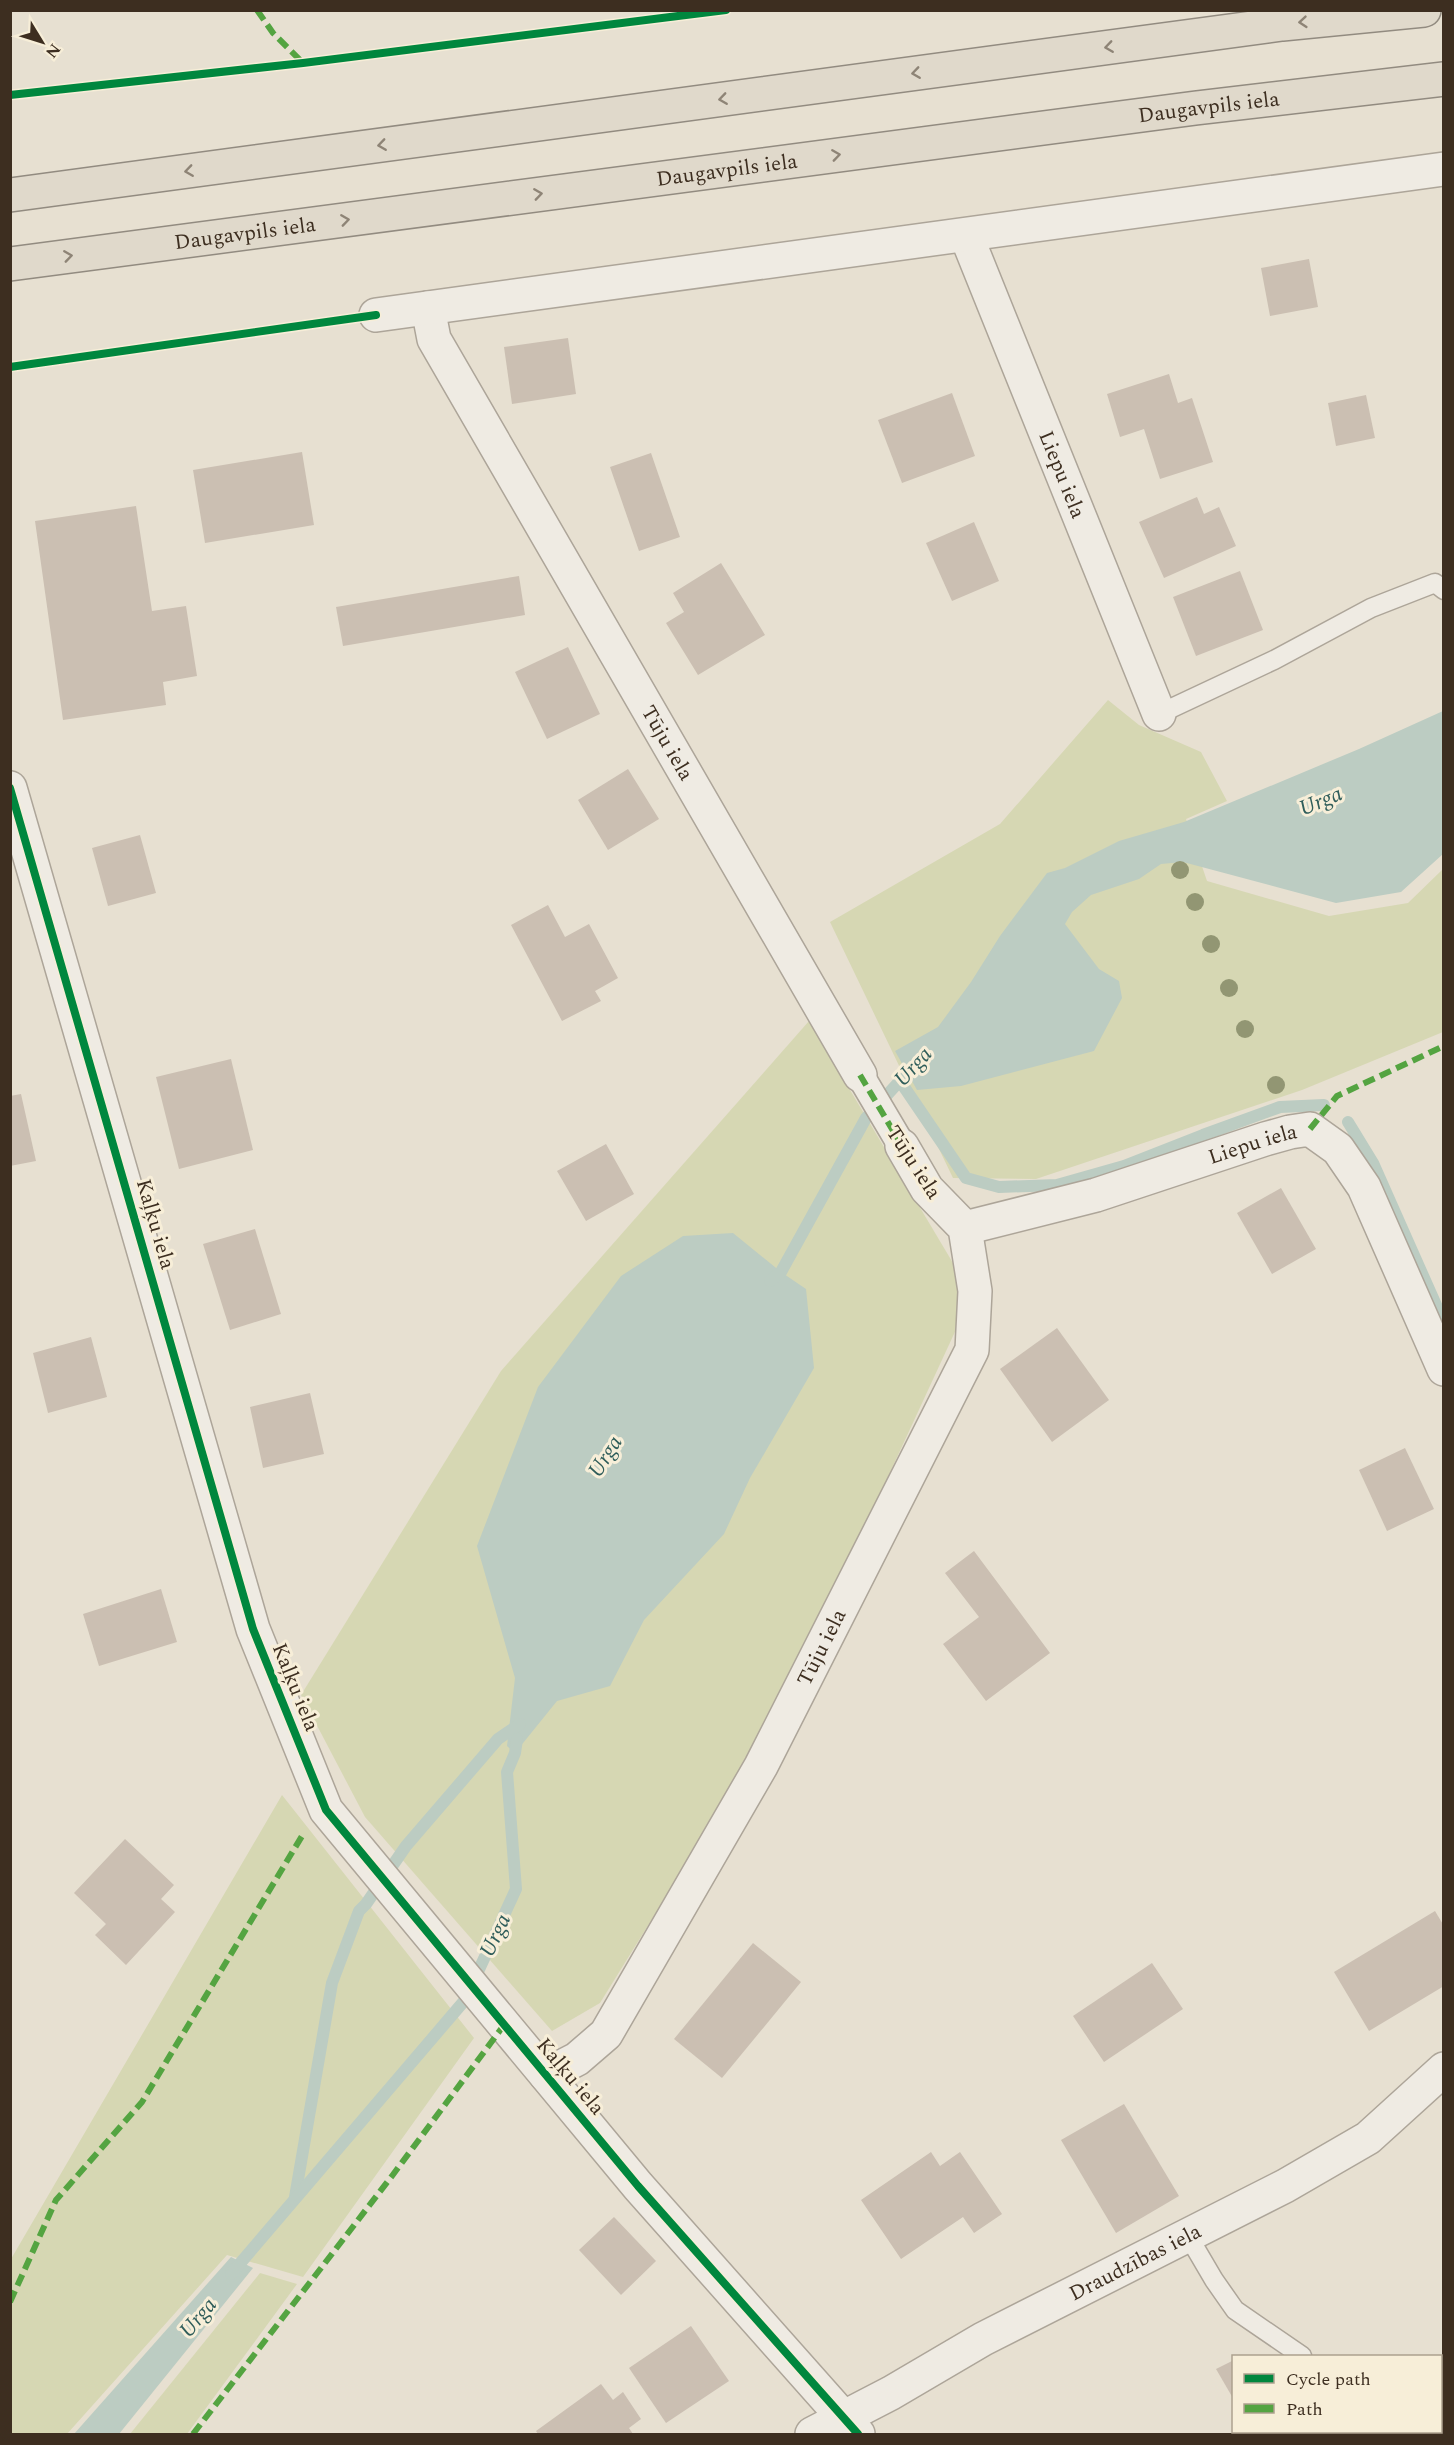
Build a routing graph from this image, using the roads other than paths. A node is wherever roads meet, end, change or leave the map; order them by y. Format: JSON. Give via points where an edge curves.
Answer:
{"nodes":[{"id":1,"x":1424,"y":10,"type":"edge"},
{"id":2,"x":1443,"y":79,"type":"edge"},
{"id":3,"x":1443,"y":169,"type":"edge"},
{"id":4,"x":10,"y":195,"type":"edge"},
{"id":5,"x":966,"y":235,"type":"junction"},
{"id":6,"x":10,"y":264,"type":"edge"},
{"id":7,"x":428,"y":308,"type":"junction"},
{"id":8,"x":376,"y":315,"type":"dead end"},
{"id":9,"x":1443,"y":590,"type":"edge"},
{"id":10,"x":1159,"y":714,"type":"joint"},
{"id":11,"x":10,"y":788,"type":"edge"},
{"id":12,"x":860,"y":1075,"type":"joint"},
{"id":13,"x":902,"y":1146,"type":"joint"},
{"id":14,"x":964,"y":1228,"type":"junction"},
{"id":15,"x":1443,"y":1369,"type":"edge"},
{"id":16,"x":1443,"y":2069,"type":"edge"},
{"id":17,"x":546,"y":2075,"type":"junction"},
{"id":18,"x":1187,"y":2234,"type":"junction"},
{"id":19,"x":1301,"y":2355,"type":"edge"},
{"id":20,"x":852,"y":2426,"type":"edge"},
{"id":21,"x":812,"y":2434,"type":"edge"}],
"edges":[{"from":1,"to":4,"type":"highway","one_way":true,"via":[[1282,24]]},
{"from":6,"to":2,"type":"highway","name":"Daugavpils iela","one_way":true},
{"from":3,"to":5,"type":"street"},
{"from":5,"to":7,"type":"street"},
{"from":5,"to":10,"type":"street","name":"Liepu iela"},
{"from":7,"to":8,"type":"street"},
{"from":7,"to":12,"type":"street","name":"Tūju iela","via":[[434,339]]},
{"from":9,"to":10,"type":"lane","via":[[1435,583],[1371,608],[1274,660]]},
{"from":11,"to":17,"type":"street","name":"Kaļķu iela","via":[[253,1629],[326,1810]]},
{"from":12,"to":13,"type":"street","name":"Tūju iela"},
{"from":13,"to":14,"type":"street","name":"Tūju iela","via":[[927,1189]]},
{"from":14,"to":15,"type":"street","name":"Liepu iela","via":[[1096,1195],[1290,1131],[1310,1129],[1338,1149],[1364,1187]]},
{"from":14,"to":17,"type":"street","name":"Tūju iela","via":[[975,1291],[972,1350],[761,1766],[606,2034],[577,2060]]},
{"from":16,"to":18,"type":"street","name":"Draudzības iela","via":[[1368,2138],[1285,2186]]},
{"from":17,"to":20,"type":"street","name":"Kaļķu iela","via":[[638,2186]]},
{"from":18,"to":19,"type":"lane","via":[[1235,2310]]},
{"from":18,"to":20,"type":"street","name":"Draudzības iela","via":[[983,2339],[891,2393]]},
{"from":20,"to":21,"type":"street","name":"Draudzības iela"}]}
